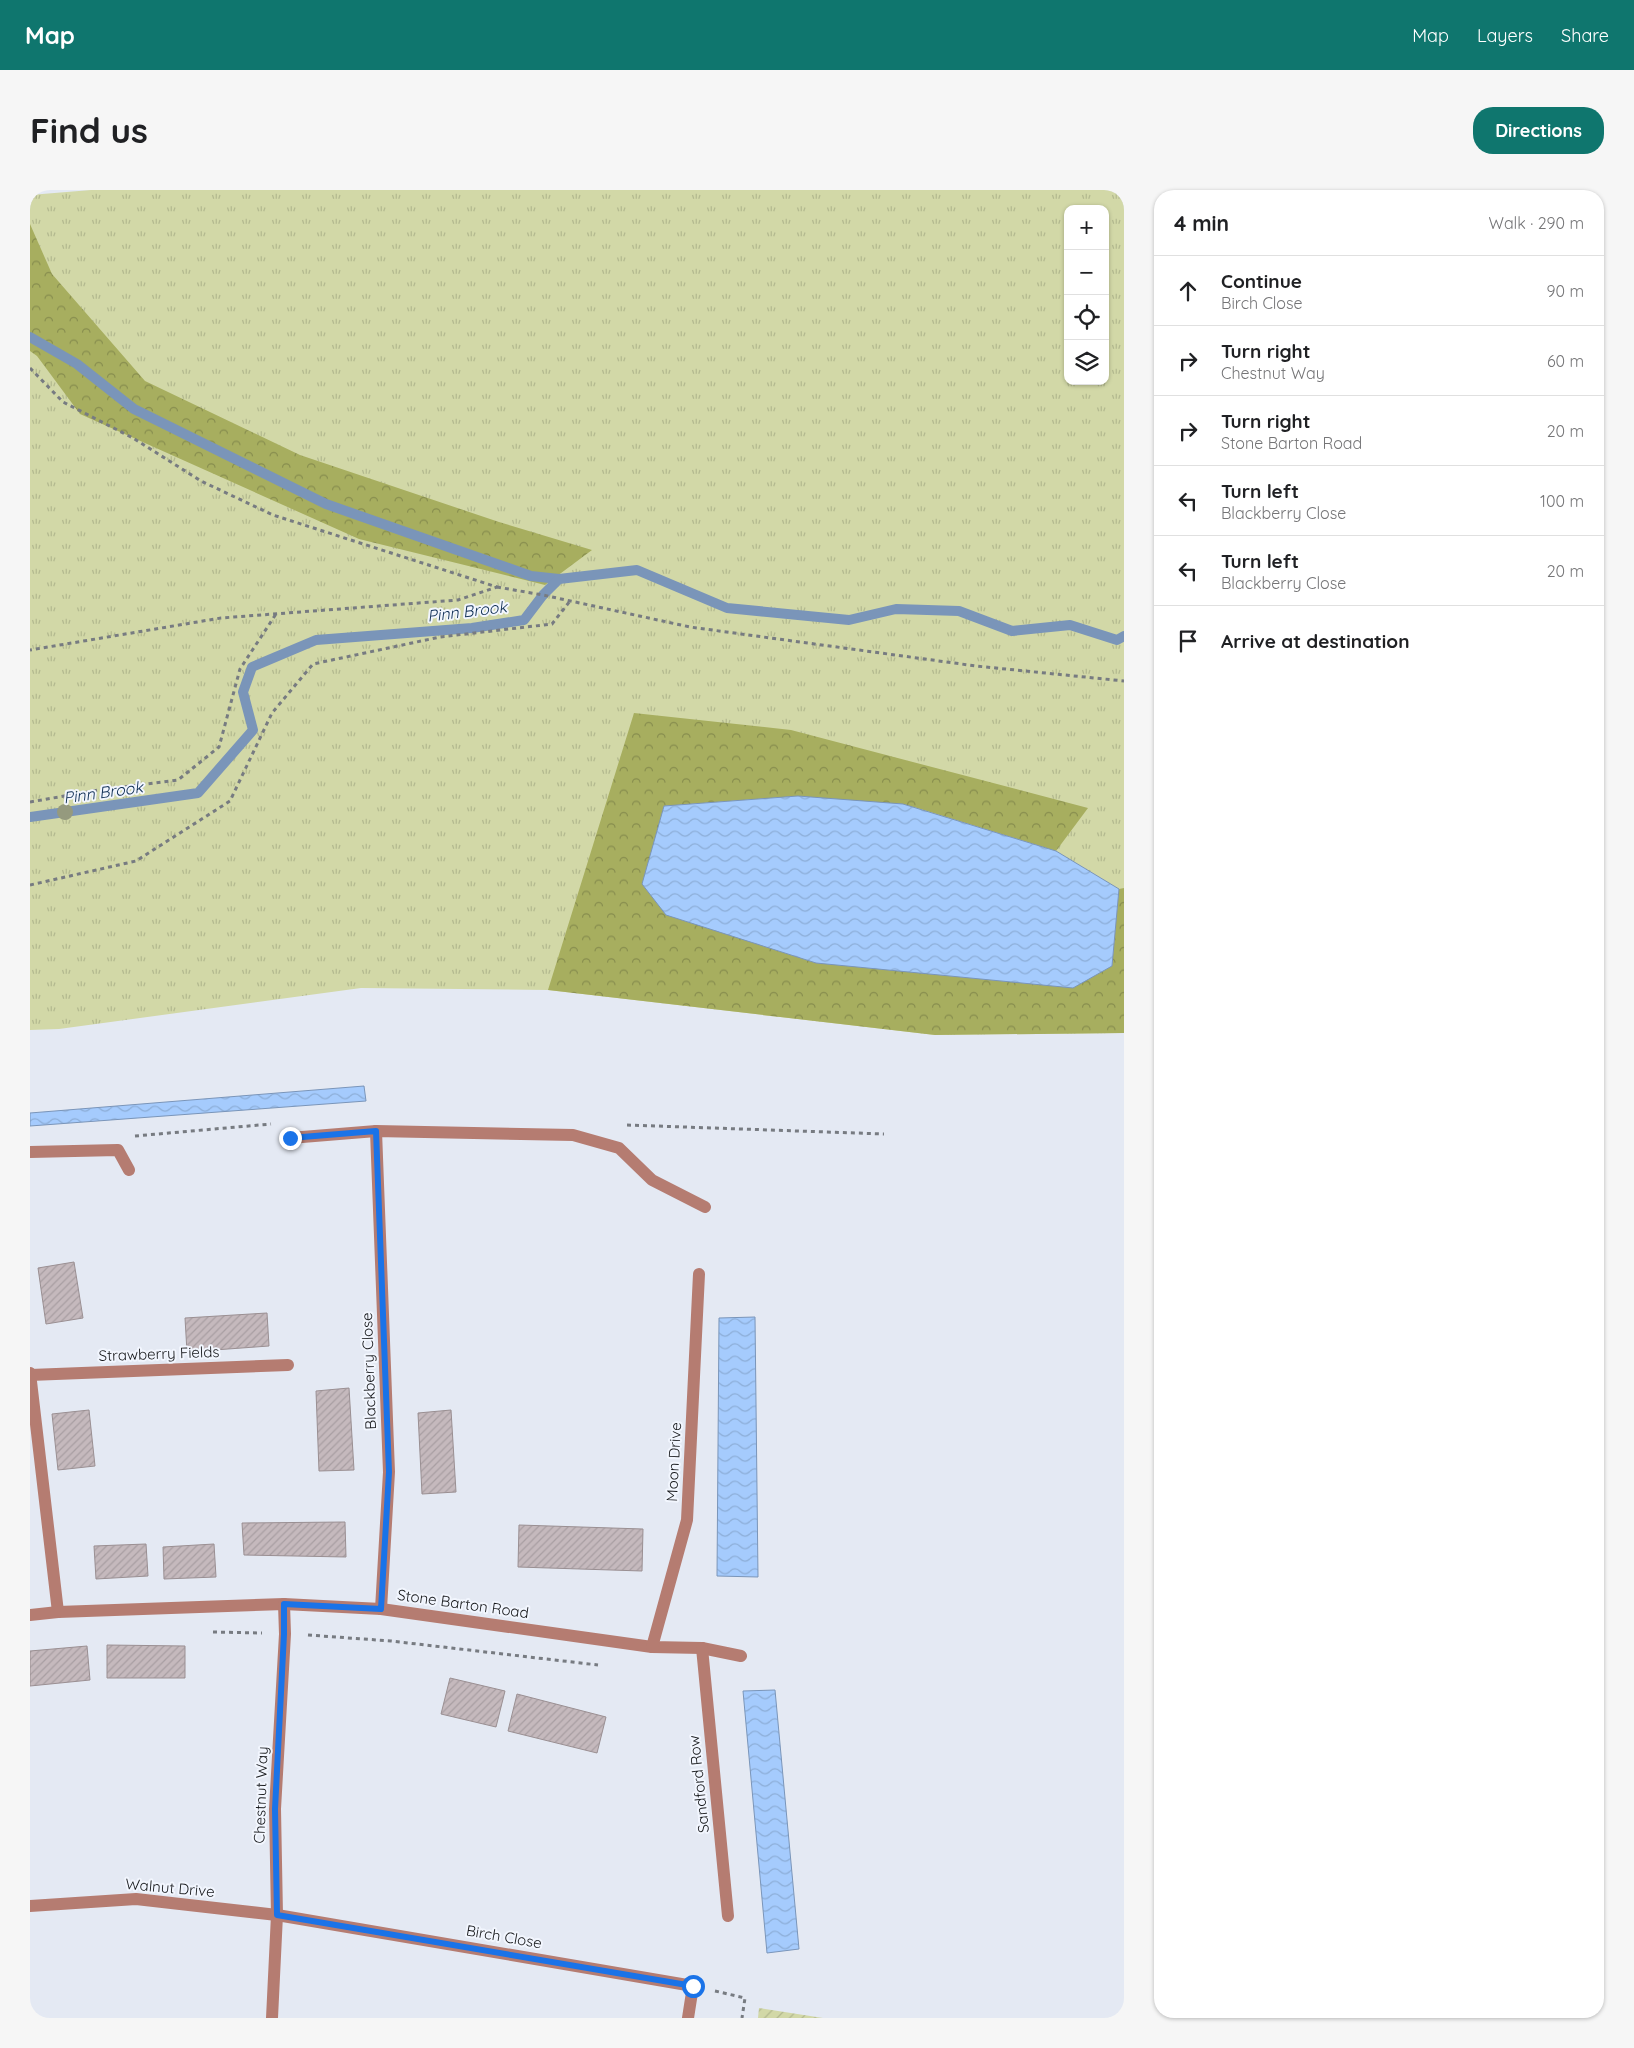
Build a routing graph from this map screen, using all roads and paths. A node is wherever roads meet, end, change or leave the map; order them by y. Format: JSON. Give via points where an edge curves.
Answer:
{"nodes":[{"id":1,"x":30,"y":368,"type":"edge"},
{"id":2,"x":497,"y":587,"type":"junction"},
{"id":3,"x":570,"y":600,"type":"junction"},
{"id":4,"x":277,"y":613,"type":"junction"},
{"id":5,"x":30,"y":650,"type":"edge"},
{"id":6,"x":1124,"y":681,"type":"edge"},
{"id":7,"x":30,"y":802,"type":"edge"},
{"id":8,"x":30,"y":885,"type":"edge"},
{"id":9,"x":275,"y":1124,"type":"dead end"},
{"id":10,"x":376,"y":1131,"type":"junction"},
{"id":11,"x":128,"y":1136,"type":"dead end"},
{"id":12,"x":290,"y":1138,"type":"dead end"},
{"id":13,"x":30,"y":1152,"type":"edge"},
{"id":14,"x":129,"y":1170,"type":"dead end"},
{"id":15,"x":705,"y":1207,"type":"dead end"},
{"id":16,"x":698,"y":1274,"type":"dead end"},
{"id":17,"x":288,"y":1366,"type":"dead end"},
{"id":18,"x":30,"y":1374,"type":"edge"},
{"id":19,"x":284,"y":1604,"type":"junction"},
{"id":20,"x":381,"y":1609,"type":"junction"},
{"id":21,"x":58,"y":1612,"type":"junction"},
{"id":22,"x":30,"y":1615,"type":"edge"},
{"id":23,"x":207,"y":1632,"type":"dead end"},
{"id":24,"x":284,"y":1634,"type":"junction"},
{"id":25,"x":652,"y":1647,"type":"junction"},
{"id":26,"x":702,"y":1648,"type":"junction"},
{"id":27,"x":741,"y":1656,"type":"dead end"},
{"id":28,"x":601,"y":1666,"type":"dead end"},
{"id":29,"x":30,"y":1906,"type":"edge"},
{"id":30,"x":277,"y":1915,"type":"junction"},
{"id":31,"x":728,"y":1916,"type":"dead end"},
{"id":32,"x":693,"y":1986,"type":"junction"},
{"id":33,"x":272,"y":2018,"type":"edge"},
{"id":34,"x":688,"y":2018,"type":"edge"},
{"id":35,"x":742,"y":2018,"type":"edge"}],
"edges":[{"from":1,"to":2,"type":"path","via":[[63,402],[133,438],[201,481],[273,515]]},
{"from":2,"to":3,"type":"path"},
{"from":2,"to":4,"type":"path","via":[[458,600]]},
{"from":3,"to":6,"type":"path","via":[[690,627],[976,666]]},
{"from":3,"to":8,"type":"path","via":[[552,624],[440,637],[314,664],[272,714],[230,801],[136,862]]},
{"from":4,"to":5,"type":"path","via":[[220,618]]},
{"from":4,"to":7,"type":"path","via":[[240,669],[219,747],[178,780]]},
{"from":9,"to":11,"type":"path"},
{"from":10,"to":12,"type":"street"},
{"from":10,"to":15,"type":"street","via":[[573,1136],[619,1148],[652,1180]]},
{"from":10,"to":20,"type":"street","name":"Blackberry Close","via":[[389,1472]]},
{"from":13,"to":14,"type":"street","via":[[118,1150]]},
{"from":16,"to":25,"type":"street","name":"Moon Drive","via":[[687,1520]]},
{"from":17,"to":18,"type":"street","name":"Strawberry Fields"},
{"from":18,"to":21,"type":"street","name":"Strawberry Fields"},
{"from":19,"to":20,"type":"street","name":"Stone Barton Road"},
{"from":19,"to":21,"type":"street","name":"Stone Barton Road"},
{"from":19,"to":24,"type":"street","name":"Chestnut Way"},
{"from":20,"to":25,"type":"street","name":"Stone Barton Road"},
{"from":21,"to":22,"type":"street","name":"Stone Barton Road"},
{"from":23,"to":24,"type":"path"},
{"from":24,"to":28,"type":"path","via":[[391,1641]]},
{"from":24,"to":30,"type":"street","name":"Chestnut Way","via":[[275,1809]]},
{"from":25,"to":26,"type":"street","name":"Stone Barton Road"},
{"from":26,"to":27,"type":"street","name":"Stone Barton Road"},
{"from":26,"to":31,"type":"street","name":"Sandford Row"},
{"from":29,"to":30,"type":"street","name":"Walnut Drive","via":[[136,1899]]},
{"from":30,"to":32,"type":"street","name":"Birch Close"},
{"from":30,"to":33,"type":"street","name":"Chestnut Way"},
{"from":32,"to":34,"type":"street"},
{"from":32,"to":35,"type":"path","via":[[745,1998]]}]}
